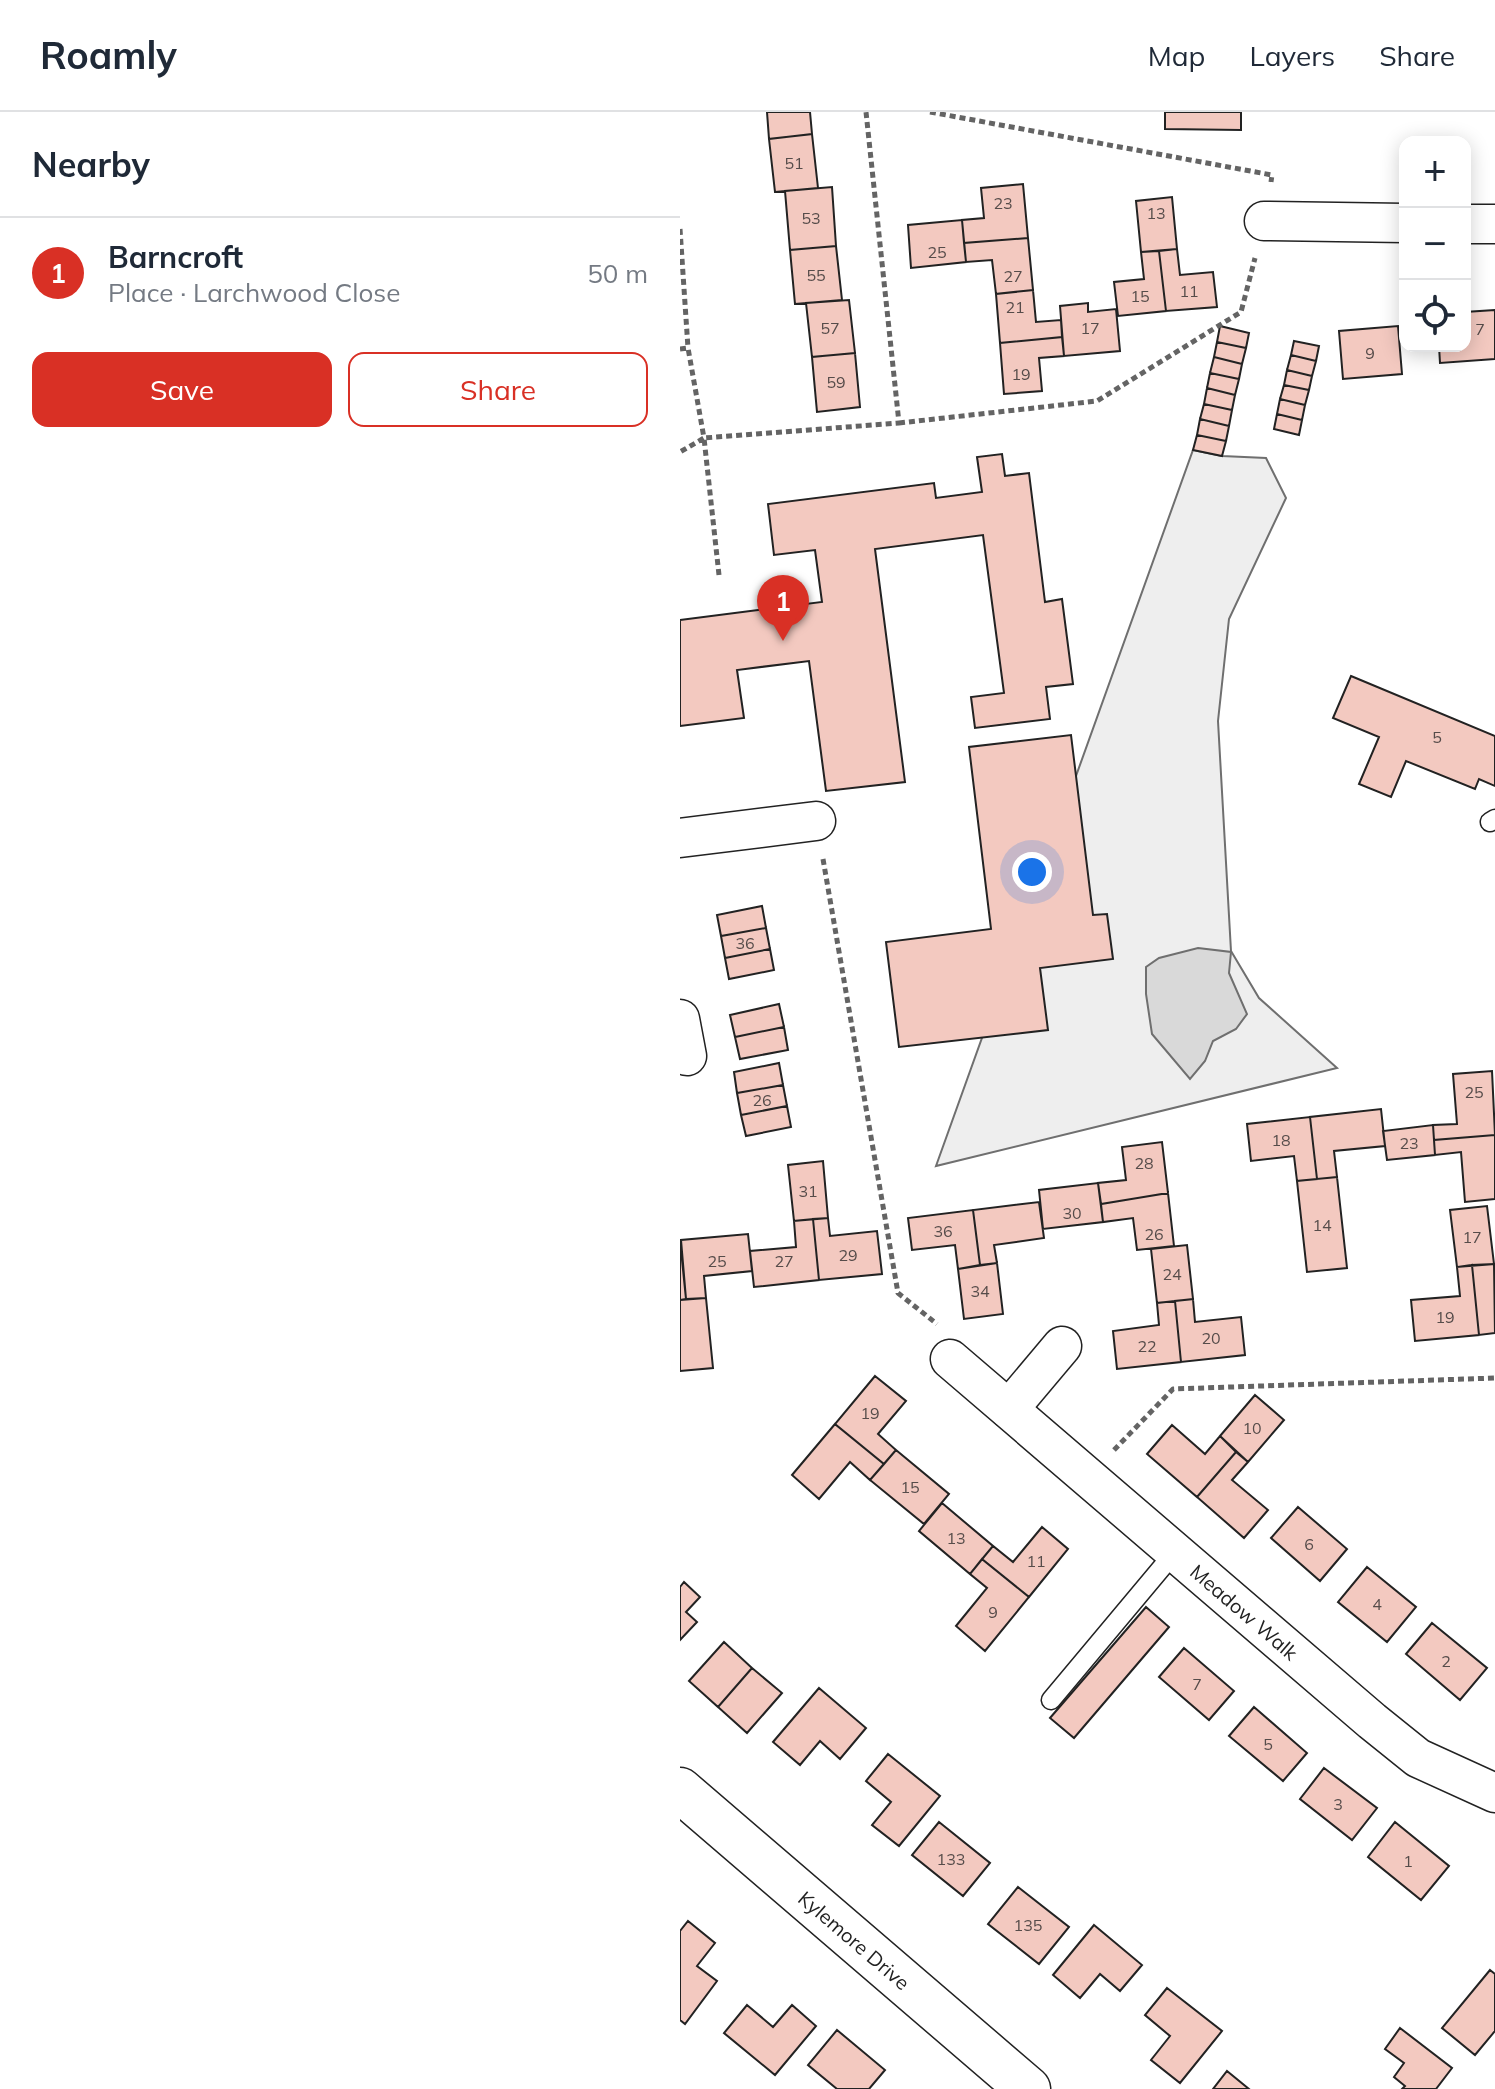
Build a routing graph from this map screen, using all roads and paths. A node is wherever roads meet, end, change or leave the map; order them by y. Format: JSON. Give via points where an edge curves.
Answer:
{"nodes":[{"id":1,"x":866,"y":112,"type":"edge"},
{"id":2,"x":930,"y":112,"type":"edge"},
{"id":3,"x":1264,"y":221,"type":"junction"},
{"id":4,"x":1399,"y":223,"type":"edge"},
{"id":5,"x":1471,"y":224,"type":"edge"},
{"id":6,"x":1495,"y":224,"type":"edge"},
{"id":7,"x":680,"y":229,"type":"edge"},
{"id":8,"x":688,"y":348,"type":"junction"},
{"id":9,"x":680,"y":349,"type":"edge"},
{"id":10,"x":899,"y":423,"type":"junction"},
{"id":11,"x":704,"y":438,"type":"junction"},
{"id":12,"x":680,"y":452,"type":"edge"},
{"id":13,"x":719,"y":575,"type":"dead end"},
{"id":14,"x":816,"y":821,"type":"joint"},
{"id":15,"x":680,"y":838,"type":"edge"},
{"id":16,"x":680,"y":1019,"type":"edge"},
{"id":17,"x":687,"y":1056,"type":"dead end"},
{"id":18,"x":1062,"y":1346,"type":"dead end"},
{"id":19,"x":950,"y":1359,"type":"joint"},
{"id":20,"x":1495,"y":1378,"type":"edge"},
{"id":21,"x":1009,"y":1409,"type":"junction"},
{"id":22,"x":1088,"y":1477,"type":"junction"},
{"id":23,"x":1174,"y":1553,"type":"junction"},
{"id":24,"x":1051,"y":1700,"type":"dead end"},
{"id":25,"x":680,"y":1790,"type":"edge"},
{"id":26,"x":1495,"y":1793,"type":"edge"},
{"id":27,"x":1028,"y":2089,"type":"edge"}],
"edges":[{"from":1,"to":10,"type":"path"},
{"from":2,"to":3,"type":"path","via":[[1272,175]]},
{"from":3,"to":4,"type":"street"},
{"from":3,"to":10,"type":"path","via":[[1241,312],[1097,401]]},
{"from":5,"to":6,"type":"street"},
{"from":7,"to":8,"type":"path"},
{"from":8,"to":9,"type":"path"},
{"from":8,"to":11,"type":"path"},
{"from":10,"to":11,"type":"path"},
{"from":11,"to":12,"type":"path"},
{"from":11,"to":13,"type":"path"},
{"from":14,"to":15,"type":"street"},
{"from":14,"to":19,"type":"path","via":[[898,1293],[957,1340]]},
{"from":16,"to":17,"type":"street"},
{"from":18,"to":21,"type":"street"},
{"from":19,"to":21,"type":"street","name":"Meadow Walk"},
{"from":20,"to":22,"type":"path","via":[[1173,1389]]},
{"from":21,"to":22,"type":"street","name":"Meadow Walk"},
{"from":22,"to":23,"type":"street","name":"Meadow Walk"},
{"from":23,"to":24,"type":"lane"},
{"from":23,"to":26,"type":"street","name":"Meadow Walk","via":[[1418,1758]]},
{"from":25,"to":27,"type":"street","name":"Kylemore Drive"}]}
